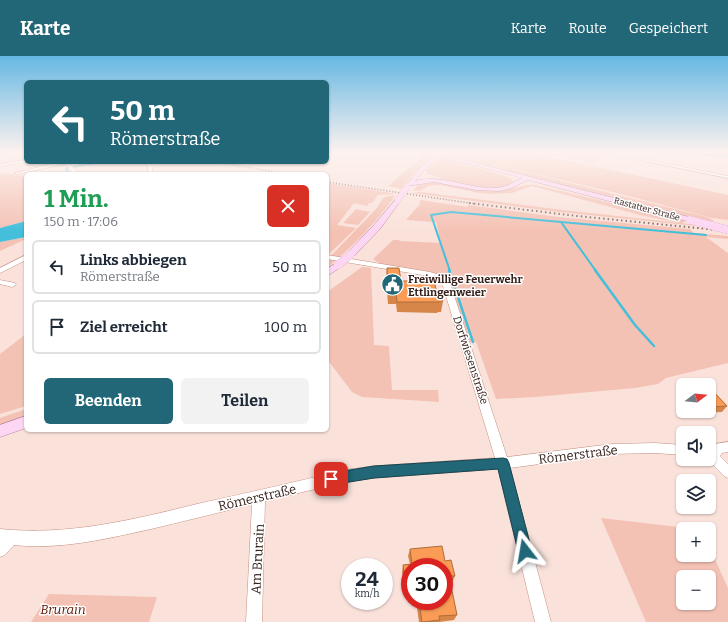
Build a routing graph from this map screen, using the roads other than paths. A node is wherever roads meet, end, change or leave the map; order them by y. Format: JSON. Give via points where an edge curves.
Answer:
{"nodes":[{"id":1,"x":414,"y":178,"type":"edge"},
{"id":2,"x":439,"y":178,"type":"edge"},
{"id":3,"x":528,"y":178,"type":"edge"},
{"id":4,"x":530,"y":178,"type":"edge"},
{"id":5,"x":450,"y":182,"type":"junction"},
{"id":6,"x":408,"y":186,"type":"junction"},
{"id":7,"x":728,"y":230,"type":"edge"},
{"id":8,"x":329,"y":257,"type":"edge"},
{"id":9,"x":24,"y":258,"type":"edge"},
{"id":10,"x":0,"y":271,"type":"edge"},
{"id":11,"x":329,"y":272,"type":"edge"},
{"id":12,"x":0,"y":282,"type":"edge"},
{"id":13,"x":12,"y":285,"type":"dead end"},
{"id":14,"x":24,"y":423,"type":"edge"},
{"id":15,"x":0,"y":431,"type":"edge"},
{"id":16,"x":728,"y":447,"type":"edge"},
{"id":17,"x":676,"y":450,"type":"edge"},
{"id":18,"x":716,"y":452,"type":"edge"},
{"id":19,"x":716,"y":461,"type":"edge"},
{"id":20,"x":503,"y":463,"type":"junction"},
{"id":21,"x":728,"y":472,"type":"edge"},
{"id":22,"x":260,"y":496,"type":"junction"},
{"id":23,"x":5,"y":537,"type":"edge"},
{"id":24,"x":0,"y":550,"type":"edge"},
{"id":25,"x":254,"y":622,"type":"edge"},
{"id":26,"x":543,"y":622,"type":"edge"}],
"edges":[{"from":1,"to":6,"type":"main road"},
{"from":2,"to":5,"type":"main road"},
{"from":3,"to":5,"type":"main road","via":[[499,189],[484,189]]},
{"from":4,"to":7,"type":"main road","name":"Rastatter Straße","bridge":true},
{"from":5,"to":6,"type":"main road","via":[[426,180]]},
{"from":6,"to":11,"type":"main road","bridge":true,"via":[[377,227],[350,255]]},
{"from":8,"to":20,"type":"street","name":"Dorfwiesenstraße","via":[[430,274],[440,278],[447,285]]},
{"from":9,"to":10,"type":"street"},
{"from":12,"to":13,"type":"street"},
{"from":14,"to":15,"type":"main road"},
{"from":16,"to":18,"type":"street"},
{"from":17,"to":20,"type":"street","name":"Römerstraße","via":[[612,449]]},
{"from":19,"to":21,"type":"street"},
{"from":20,"to":22,"type":"street","name":"Römerstraße","via":[[374,472],[345,476]]},
{"from":20,"to":26,"type":"street","name":"Dorfwiesenstraße"},
{"from":22,"to":23,"type":"street","name":"Römerstraße","via":[[89,534],[55,538]]},
{"from":22,"to":25,"type":"street","name":"Am Brurain"},
{"from":23,"to":24,"type":"street"}]}
